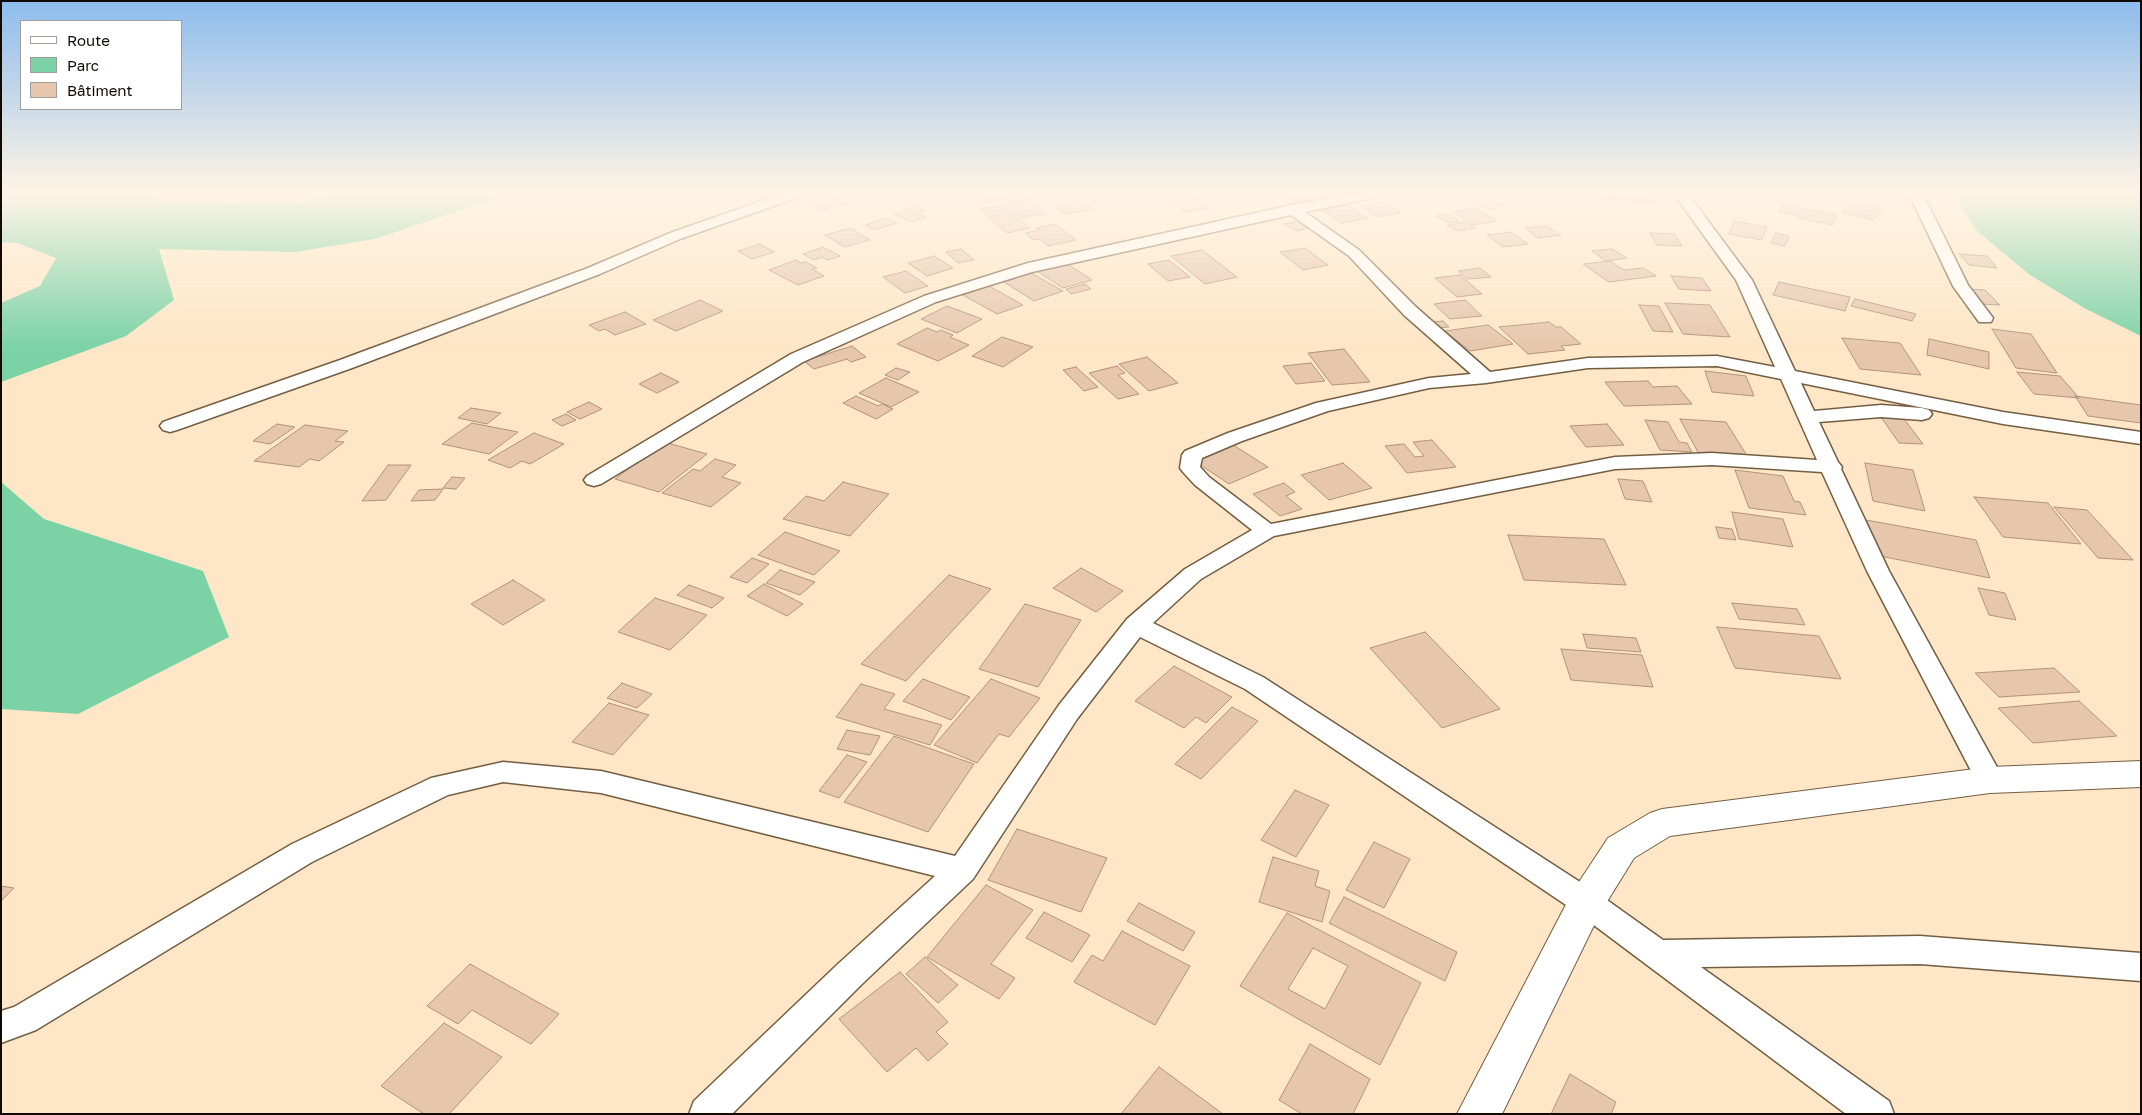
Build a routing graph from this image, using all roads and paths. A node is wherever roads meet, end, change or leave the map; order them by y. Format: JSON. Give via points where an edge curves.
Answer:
{"nodes":[{"id":1,"x":652,"y":246,"type":"edge"},
{"id":2,"x":1126,"y":246,"type":"edge"},
{"id":3,"x":1344,"y":246,"type":"edge"},
{"id":4,"x":1719,"y":246,"type":"edge"},
{"id":5,"x":1941,"y":246,"type":"edge"},
{"id":6,"x":1985,"y":318,"type":"dead end"},
{"id":7,"x":1788,"y":375,"type":"junction"},
{"id":8,"x":1486,"y":378,"type":"junction"},
{"id":9,"x":1808,"y":417,"type":"junction"},
{"id":10,"x":2003,"y":418,"type":"junction"},
{"id":11,"x":170,"y":426,"type":"dead end"},
{"id":12,"x":2141,"y":438,"type":"edge"},
{"id":13,"x":1832,"y":467,"type":"junction"},
{"id":14,"x":594,"y":480,"type":"dead end"},
{"id":15,"x":1267,"y":531,"type":"junction"},
{"id":16,"x":1136,"y":625,"type":"junction"},
{"id":17,"x":2141,"y":774,"type":"edge"},
{"id":18,"x":1990,"y":780,"type":"junction"},
{"id":19,"x":962,"y":870,"type":"junction"},
{"id":20,"x":1586,"y":902,"type":"junction"},
{"id":21,"x":1658,"y":954,"type":"junction"},
{"id":22,"x":2141,"y":967,"type":"edge"},
{"id":23,"x":1,"y":1027,"type":"edge"},
{"id":24,"x":707,"y":1114,"type":"edge"},
{"id":25,"x":1479,"y":1114,"type":"edge"},
{"id":26,"x":1876,"y":1114,"type":"edge"}],
"edges":[{"from":1,"to":11,"type":"street","via":[[355,361]]},
{"from":2,"to":14,"type":"street","via":[[1028,268],[930,299],[797,358]]},
{"from":3,"to":8,"type":"street","via":[[1410,311]]},
{"from":4,"to":7,"type":"street","via":[[1744,280]]},
{"from":5,"to":6,"type":"street","via":[[1961,286]]},
{"from":7,"to":8,"type":"street","via":[[1716,361],[1588,363]]},
{"from":7,"to":9,"type":"street"},
{"from":7,"to":10,"type":"street"},
{"from":8,"to":15,"type":"street","via":[[1429,383],[1323,407],[1235,436],[1192,455],[1190,468],[1202,481]]},
{"from":9,"to":10,"type":"street","via":[[1881,411]]},
{"from":9,"to":13,"type":"street"},
{"from":10,"to":12,"type":"street"},
{"from":13,"to":15,"type":"street","via":[[1712,460],[1616,463]]},
{"from":13,"to":18,"type":"street","via":[[1878,571]]},
{"from":15,"to":16,"type":"street","via":[[1193,574]]},
{"from":16,"to":19,"type":"street","via":[[1068,712]]},
{"from":16,"to":20,"type":"street","via":[[1254,683]]},
{"from":17,"to":18,"type":"main road"},
{"from":18,"to":20,"type":"main road","via":[[1662,823],[1621,848]]},
{"from":19,"to":23,"type":"street","via":[[601,782],[503,772],[441,786],[302,853],[24,1019]]},
{"from":19,"to":24,"type":"street"},
{"from":20,"to":21,"type":"street"},
{"from":20,"to":25,"type":"main road"},
{"from":21,"to":22,"type":"street","via":[[1920,950]]},
{"from":21,"to":26,"type":"street"}]}
